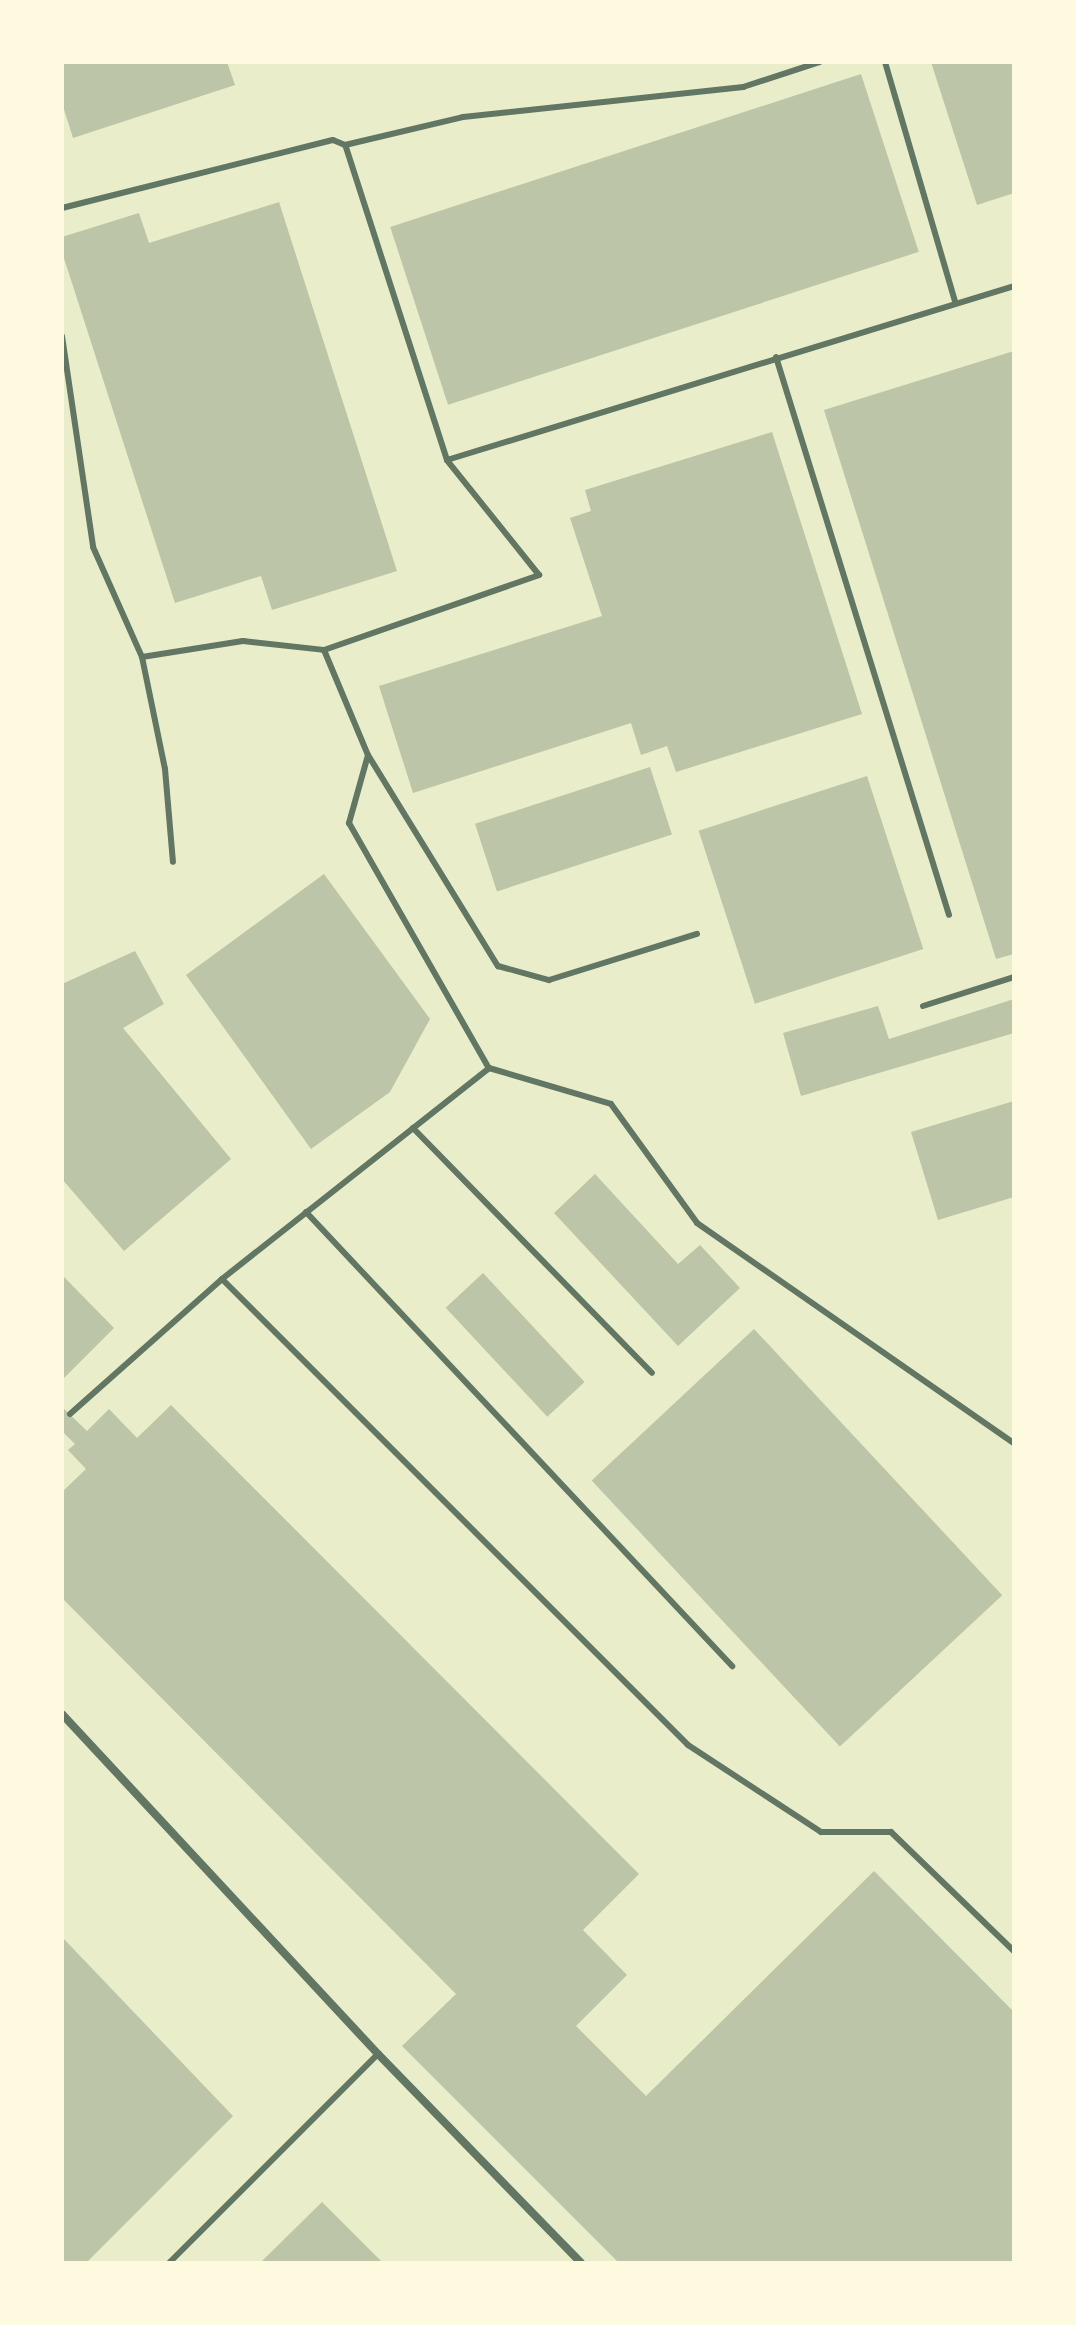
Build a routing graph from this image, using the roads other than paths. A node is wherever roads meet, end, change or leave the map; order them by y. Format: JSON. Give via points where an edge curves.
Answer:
{"nodes":[{"id":1,"x":820,"y":62,"type":"edge"},
{"id":2,"x":885,"y":62,"type":"edge"},
{"id":3,"x":345,"y":145,"type":"junction"},
{"id":4,"x":62,"y":208,"type":"edge"},
{"id":5,"x":1014,"y":286,"type":"edge"},
{"id":6,"x":955,"y":302,"type":"junction"},
{"id":7,"x":62,"y":336,"type":"edge"},
{"id":8,"x":776,"y":357,"type":"junction"},
{"id":9,"x":447,"y":460,"type":"junction"},
{"id":10,"x":324,"y":650,"type":"junction"},
{"id":11,"x":142,"y":657,"type":"junction"},
{"id":12,"x":368,"y":755,"type":"junction"},
{"id":13,"x":173,"y":862,"type":"dead end"},
{"id":14,"x":949,"y":915,"type":"dead end"},
{"id":15,"x":697,"y":934,"type":"dead end"},
{"id":16,"x":1014,"y":977,"type":"edge"},
{"id":17,"x":923,"y":1006,"type":"dead end"},
{"id":18,"x":489,"y":1068,"type":"junction"},
{"id":19,"x":413,"y":1128,"type":"junction"},
{"id":20,"x":306,"y":1212,"type":"junction"},
{"id":21,"x":222,"y":1279,"type":"junction"},
{"id":22,"x":652,"y":1373,"type":"dead end"},
{"id":23,"x":70,"y":1414,"type":"dead end"},
{"id":24,"x":1014,"y":1443,"type":"edge"},
{"id":25,"x":732,"y":1666,"type":"dead end"},
{"id":26,"x":62,"y":1714,"type":"edge"},
{"id":27,"x":1014,"y":1951,"type":"edge"},
{"id":28,"x":378,"y":2054,"type":"junction"},
{"id":29,"x":169,"y":2263,"type":"edge"},
{"id":30,"x":581,"y":2263,"type":"edge"}],
"edges":[{"from":1,"to":3,"type":"lane","via":[[743,87],[463,117]]},
{"from":2,"to":6,"type":"lane"},
{"from":3,"to":4,"type":"lane","via":[[333,140]]},
{"from":3,"to":9,"type":"lane"},
{"from":5,"to":6,"type":"lane"},
{"from":6,"to":8,"type":"lane"},
{"from":7,"to":11,"type":"lane","via":[[93,547]]},
{"from":8,"to":9,"type":"lane"},
{"from":8,"to":14,"type":"lane"},
{"from":9,"to":10,"type":"lane","via":[[539,575]]},
{"from":10,"to":11,"type":"lane","via":[[243,641]]},
{"from":10,"to":12,"type":"lane"},
{"from":11,"to":13,"type":"lane","via":[[165,769]]},
{"from":12,"to":15,"type":"lane","via":[[498,966],[549,980]]},
{"from":12,"to":18,"type":"lane","via":[[349,823]]},
{"from":16,"to":17,"type":"lane"},
{"from":18,"to":19,"type":"lane"},
{"from":18,"to":24,"type":"lane","via":[[611,1104],[697,1223]]},
{"from":19,"to":20,"type":"lane"},
{"from":19,"to":22,"type":"lane"},
{"from":20,"to":21,"type":"lane"},
{"from":20,"to":25,"type":"lane"},
{"from":21,"to":23,"type":"lane"},
{"from":21,"to":27,"type":"lane","via":[[688,1745],[821,1832],[891,1832]]},
{"from":26,"to":28,"type":"street"},
{"from":28,"to":29,"type":"lane"},
{"from":28,"to":30,"type":"street"}]}
